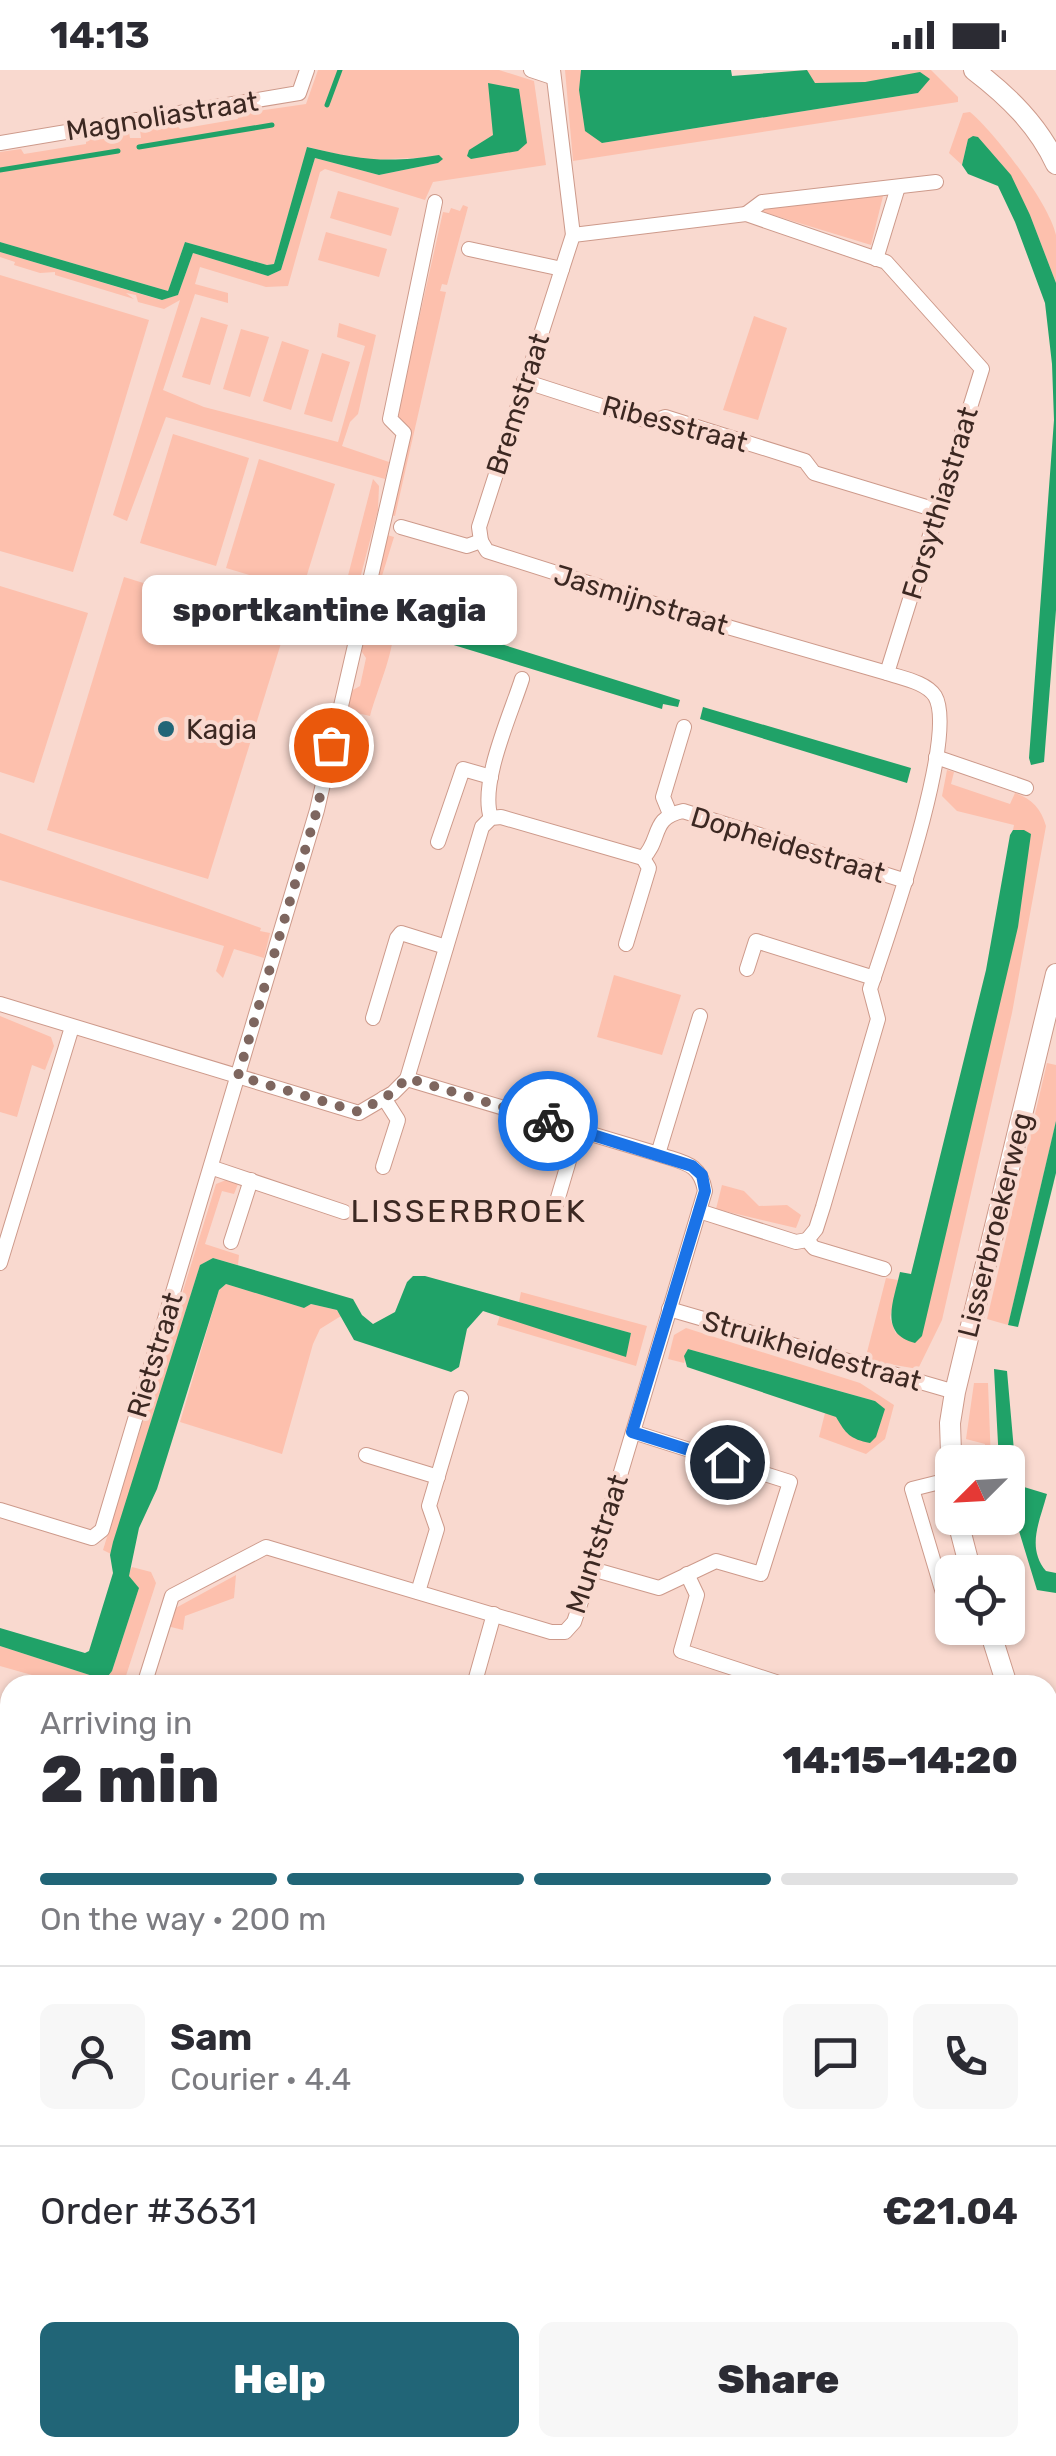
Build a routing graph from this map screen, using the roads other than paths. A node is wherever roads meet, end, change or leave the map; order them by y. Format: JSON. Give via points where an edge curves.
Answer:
{"nodes":[{"id":1,"x":307,"y":70,"type":"edge"},
{"id":2,"x":531,"y":70,"type":"edge"},
{"id":3,"x":974,"y":70,"type":"edge"},
{"id":4,"x":553,"y":73,"type":"edge"},
{"id":5,"x":1050,"y":135,"type":"edge"},
{"id":6,"x":0,"y":143,"type":"edge"},
{"id":7,"x":1056,"y":164,"type":"edge"},
{"id":8,"x":936,"y":182,"type":"dead end"},
{"id":9,"x":898,"y":187,"type":"junction"},
{"id":10,"x":435,"y":202,"type":"dead end"},
{"id":11,"x":746,"y":214,"type":"junction"},
{"id":12,"x":574,"y":235,"type":"junction"},
{"id":13,"x":470,"y":249,"type":"dead end"},
{"id":14,"x":876,"y":259,"type":"junction"},
{"id":15,"x":562,"y":269,"type":"junction"},
{"id":16,"x":524,"y":381,"type":"junction"},
{"id":17,"x":936,"y":510,"type":"junction"},
{"id":18,"x":401,"y":527,"type":"dead end"},
{"id":19,"x":481,"y":541,"type":"junction"},
{"id":20,"x":886,"y":674,"type":"junction"},
{"id":21,"x":522,"y":679,"type":"dead end"},
{"id":22,"x":684,"y":726,"type":"dead end"},
{"id":23,"x":936,"y":757,"type":"junction"},
{"id":24,"x":491,"y":777,"type":"junction"},
{"id":25,"x":1026,"y":788,"type":"dead end"},
{"id":26,"x":670,"y":814,"type":"junction"},
{"id":27,"x":491,"y":818,"type":"junction"},
{"id":28,"x":438,"y":842,"type":"dead end"},
{"id":29,"x":643,"y":858,"type":"junction"},
{"id":30,"x":906,"y":880,"type":"junction"},
{"id":31,"x":626,"y":944,"type":"dead end"},
{"id":32,"x":446,"y":947,"type":"junction"},
{"id":33,"x":747,"y":969,"type":"dead end"},
{"id":34,"x":1056,"y":974,"type":"edge"},
{"id":35,"x":874,"y":978,"type":"junction"},
{"id":36,"x":0,"y":1004,"type":"edge"},
{"id":37,"x":700,"y":1016,"type":"dead end"},
{"id":38,"x":374,"y":1018,"type":"dead end"},
{"id":39,"x":72,"y":1027,"type":"junction"},
{"id":40,"x":238,"y":1076,"type":"junction"},
{"id":41,"x":407,"y":1078,"type":"junction"},
{"id":42,"x":384,"y":1098,"type":"junction"},
{"id":43,"x":578,"y":1130,"type":"junction"},
{"id":44,"x":658,"y":1154,"type":"junction"},
{"id":45,"x":212,"y":1168,"type":"junction"},
{"id":46,"x":384,"y":1168,"type":"dead end"},
{"id":47,"x":251,"y":1180,"type":"junction"},
{"id":48,"x":556,"y":1208,"type":"dead end"},
{"id":49,"x":699,"y":1211,"type":"junction"},
{"id":50,"x":344,"y":1212,"type":"dead end"},
{"id":51,"x":807,"y":1240,"type":"junction"},
{"id":52,"x":231,"y":1242,"type":"dead end"},
{"id":53,"x":0,"y":1262,"type":"edge"},
{"id":54,"x":884,"y":1269,"type":"dead end"},
{"id":55,"x":670,"y":1309,"type":"junction"},
{"id":56,"x":955,"y":1392,"type":"junction"},
{"id":57,"x":461,"y":1398,"type":"dead end"},
{"id":58,"x":632,"y":1432,"type":"junction"},
{"id":59,"x":951,"y":1445,"type":"edge"},
{"id":60,"x":366,"y":1455,"type":"dead end"},
{"id":61,"x":438,"y":1477,"type":"junction"},
{"id":62,"x":935,"y":1484,"type":"edge"},
{"id":63,"x":0,"y":1510,"type":"edge"},
{"id":64,"x":935,"y":1566,"type":"edge"},
{"id":65,"x":592,"y":1569,"type":"junction"},
{"id":66,"x":687,"y":1574,"type":"junction"},
{"id":67,"x":418,"y":1592,"type":"junction"},
{"id":68,"x":494,"y":1614,"type":"junction"},
{"id":69,"x":994,"y":1645,"type":"edge"},
{"id":70,"x":147,"y":1675,"type":"edge"},
{"id":71,"x":477,"y":1675,"type":"edge"},
{"id":72,"x":754,"y":1675,"type":"edge"},
{"id":73,"x":1004,"y":1675,"type":"edge"}],
"edges":[{"from":1,"to":6,"type":"street","name":"Magnoliastraat","via":[[299,93]]},
{"from":2,"to":4,"type":"street"},
{"from":3,"to":5,"type":"main road"},
{"from":4,"to":12,"type":"street"},
{"from":5,"to":7,"type":"main road"},
{"from":8,"to":9,"type":"street","name":"Forsythiastraat"},
{"from":9,"to":11,"type":"street","name":"Forsythiastraat","via":[[762,202]]},
{"from":9,"to":14,"type":"street"},
{"from":10,"to":40,"type":"street","name":"Rietstraat","via":[[390,419],[404,433],[385,522],[317,810]]},
{"from":11,"to":12,"type":"street","name":"Forsythiastraat"},
{"from":11,"to":14,"type":"street","name":"Forsythiastraat"},
{"from":12,"to":15,"type":"street"},
{"from":13,"to":15,"type":"street"},
{"from":14,"to":17,"type":"street","name":"Forsythiastraat","via":[[886,262],[982,369]]},
{"from":15,"to":16,"type":"street","name":"Bremstraat"},
{"from":16,"to":17,"type":"street","name":"Ribesstraat","via":[[651,422],[664,417],[726,436],[805,461],[814,473]]},
{"from":16,"to":19,"type":"street","name":"Bremstraat","via":[[479,526]]},
{"from":17,"to":20,"type":"street","name":"Forsythiastraat"},
{"from":18,"to":19,"type":"street","name":"Jasmijnstraat","via":[[467,546]]},
{"from":19,"to":20,"type":"street","name":"Jasmijnstraat","via":[[487,551],[542,570]]},
{"from":20,"to":23,"type":"street","via":[[934,694]]},
{"from":21,"to":24,"type":"street"},
{"from":22,"to":26,"type":"street","name":"Dopheidestraat","via":[[663,797]]},
{"from":23,"to":25,"type":"street"},
{"from":23,"to":30,"type":"street","name":"Dopheidestraat"},
{"from":24,"to":27,"type":"street"},
{"from":24,"to":28,"type":"street","via":[[463,769]]},
{"from":26,"to":29,"type":"street","name":"Dopheidestraat"},
{"from":26,"to":30,"type":"street","name":"Dopheidestraat","via":[[682,811]]},
{"from":27,"to":29,"type":"street"},
{"from":27,"to":32,"type":"street","via":[[482,827]]},
{"from":29,"to":31,"type":"street","name":"Dopheidestraat","via":[[648,868]]},
{"from":30,"to":35,"type":"street","name":"Dopheidestraat"},
{"from":32,"to":38,"type":"street","via":[[401,933]]},
{"from":32,"to":41,"type":"street"},
{"from":33,"to":35,"type":"street","via":[[756,941]]},
{"from":34,"to":56,"type":"main road","name":"Lisserbroekerweg"},
{"from":35,"to":51,"type":"street","name":"Dopheidestraat","via":[[870,989],[878,1019],[820,1218]]},
{"from":36,"to":39,"type":"street"},
{"from":37,"to":44,"type":"street"},
{"from":39,"to":40,"type":"street"},
{"from":39,"to":53,"type":"street"},
{"from":40,"to":42,"type":"street","via":[[359,1112]]},
{"from":40,"to":45,"type":"street","name":"Rietstraat"},
{"from":41,"to":42,"type":"street"},
{"from":41,"to":43,"type":"street","name":"Muntstraat"},
{"from":42,"to":46,"type":"street","via":[[398,1120]]},
{"from":43,"to":44,"type":"street","name":"Muntstraat"},
{"from":43,"to":48,"type":"street"},
{"from":44,"to":49,"type":"street","name":"Muntstraat","via":[[702,1175]]},
{"from":45,"to":47,"type":"street"},
{"from":45,"to":63,"type":"street","name":"Rietstraat","via":[[102,1530],[92,1538]]},
{"from":47,"to":50,"type":"street"},
{"from":47,"to":52,"type":"street"},
{"from":49,"to":51,"type":"street"},
{"from":49,"to":55,"type":"street","name":"Muntstraat"},
{"from":51,"to":54,"type":"street","via":[[814,1248]]},
{"from":55,"to":56,"type":"street","name":"Struikheidestraat"},
{"from":55,"to":58,"type":"street","name":"Muntstraat"},
{"from":56,"to":59,"type":"main road","name":"Lisserbroekerweg"},
{"from":57,"to":61,"type":"street"},
{"from":58,"to":65,"type":"street","name":"Muntstraat"},
{"from":58,"to":66,"type":"street","via":[[790,1482],[761,1574],[716,1561]]},
{"from":60,"to":61,"type":"street"},
{"from":61,"to":67,"type":"street","via":[[429,1506],[437,1529]]},
{"from":62,"to":64,"type":"street","name":"Lisserbroekerweg","via":[[912,1489]]},
{"from":65,"to":66,"type":"street","via":[[659,1588]]},
{"from":65,"to":68,"type":"street","name":"Muntstraat","via":[[565,1632]]},
{"from":66,"to":72,"type":"street","via":[[697,1595],[681,1651]]},
{"from":67,"to":68,"type":"street","name":"Muntstraat"},
{"from":67,"to":70,"type":"street","name":"Muntstraat","via":[[266,1547],[172,1596]]},
{"from":68,"to":71,"type":"street"},
{"from":69,"to":73,"type":"main road"}]}
